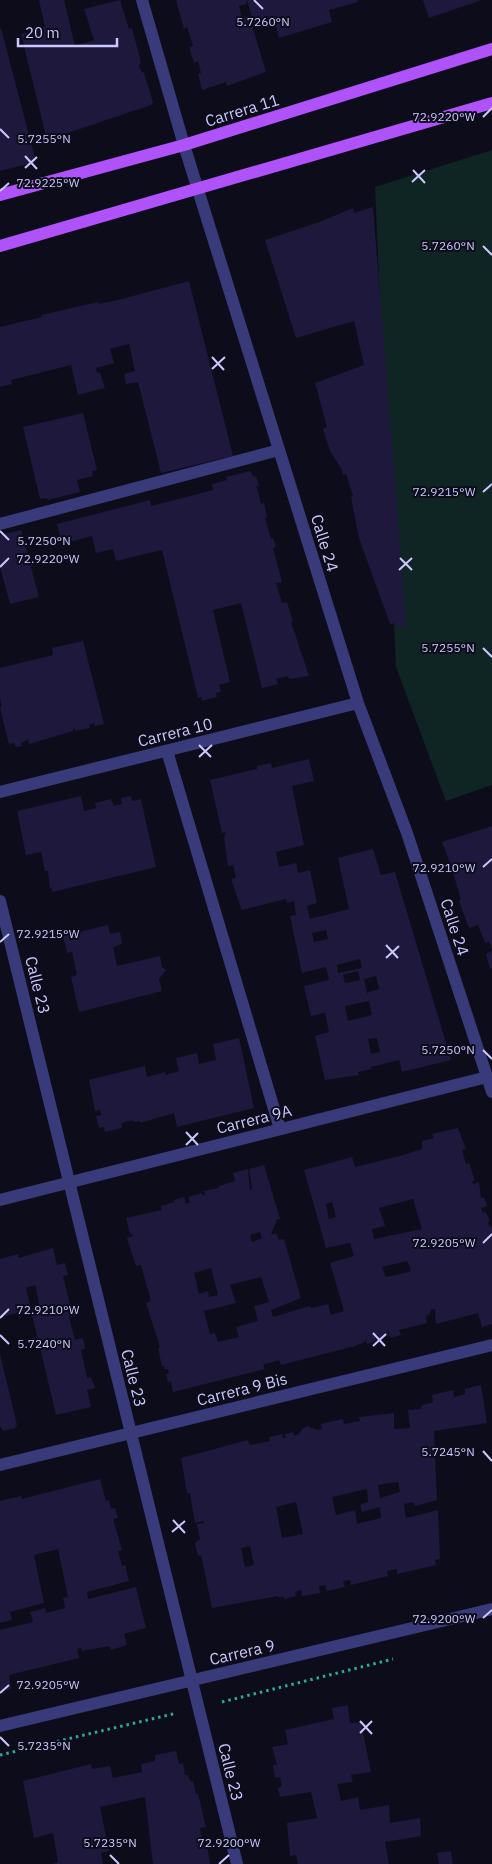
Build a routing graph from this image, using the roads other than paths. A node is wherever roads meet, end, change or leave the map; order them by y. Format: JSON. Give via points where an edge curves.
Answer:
{"nodes":[{"id":1,"x":142,"y":0,"type":"edge"},
{"id":2,"x":492,"y":49,"type":"edge"},
{"id":3,"x":492,"y":103,"type":"edge"},
{"id":4,"x":184,"y":145,"type":"junction"},
{"id":5,"x":198,"y":188,"type":"junction"},
{"id":6,"x":0,"y":195,"type":"edge"},
{"id":7,"x":0,"y":246,"type":"edge"},
{"id":8,"x":279,"y":450,"type":"junction"},
{"id":9,"x":0,"y":524,"type":"edge"},
{"id":10,"x":358,"y":703,"type":"junction"},
{"id":11,"x":167,"y":751,"type":"junction"},
{"id":12,"x":0,"y":792,"type":"edge"},
{"id":13,"x":0,"y":901,"type":"edge"},
{"id":14,"x":488,"y":1077,"type":"junction"},
{"id":15,"x":492,"y":1092,"type":"edge"},
{"id":16,"x":280,"y":1129,"type":"junction"},
{"id":17,"x":69,"y":1182,"type":"junction"},
{"id":18,"x":0,"y":1200,"type":"edge"},
{"id":19,"x":492,"y":1345,"type":"edge"},
{"id":20,"x":131,"y":1433,"type":"junction"},
{"id":21,"x":0,"y":1464,"type":"edge"},
{"id":22,"x":492,"y":1609,"type":"edge"},
{"id":23,"x":192,"y":1680,"type":"junction"},
{"id":24,"x":0,"y":1726,"type":"edge"},
{"id":25,"x":237,"y":1864,"type":"edge"}],
"edges":[{"from":1,"to":4,"type":"street","name":"Calle 24"},
{"from":2,"to":4,"type":"main road","name":"Carrera 11"},
{"from":3,"to":5,"type":"main road"},
{"from":4,"to":5,"type":"street","name":"Calle 24"},
{"from":4,"to":6,"type":"main road","name":"Carrera 11"},
{"from":5,"to":7,"type":"main road"},
{"from":5,"to":8,"type":"street","name":"Calle 24"},
{"from":8,"to":9,"type":"street"},
{"from":8,"to":10,"type":"street","name":"Calle 24"},
{"from":10,"to":11,"type":"street","name":"Carrera 10"},
{"from":10,"to":14,"type":"street","name":"Calle 24","via":[[406,833]]},
{"from":11,"to":12,"type":"street","name":"Carrera 10"},
{"from":11,"to":16,"type":"street"},
{"from":13,"to":17,"type":"street","name":"Calle 23"},
{"from":14,"to":15,"type":"street","name":"Calle 24"},
{"from":14,"to":16,"type":"street","name":"Carrera 9A"},
{"from":16,"to":17,"type":"street","name":"Carrera 9A"},
{"from":17,"to":18,"type":"street","name":"Carrera 9A"},
{"from":17,"to":20,"type":"street","name":"Calle 23"},
{"from":19,"to":20,"type":"street","name":"Carrera 9 Bis"},
{"from":20,"to":21,"type":"street","name":"Carrera 9 Bis"},
{"from":20,"to":23,"type":"street","name":"Calle 23"},
{"from":22,"to":23,"type":"street","name":"Carrera 9"},
{"from":23,"to":24,"type":"street","name":"Carrera 9"},
{"from":23,"to":25,"type":"street","name":"Calle 23"}]}
